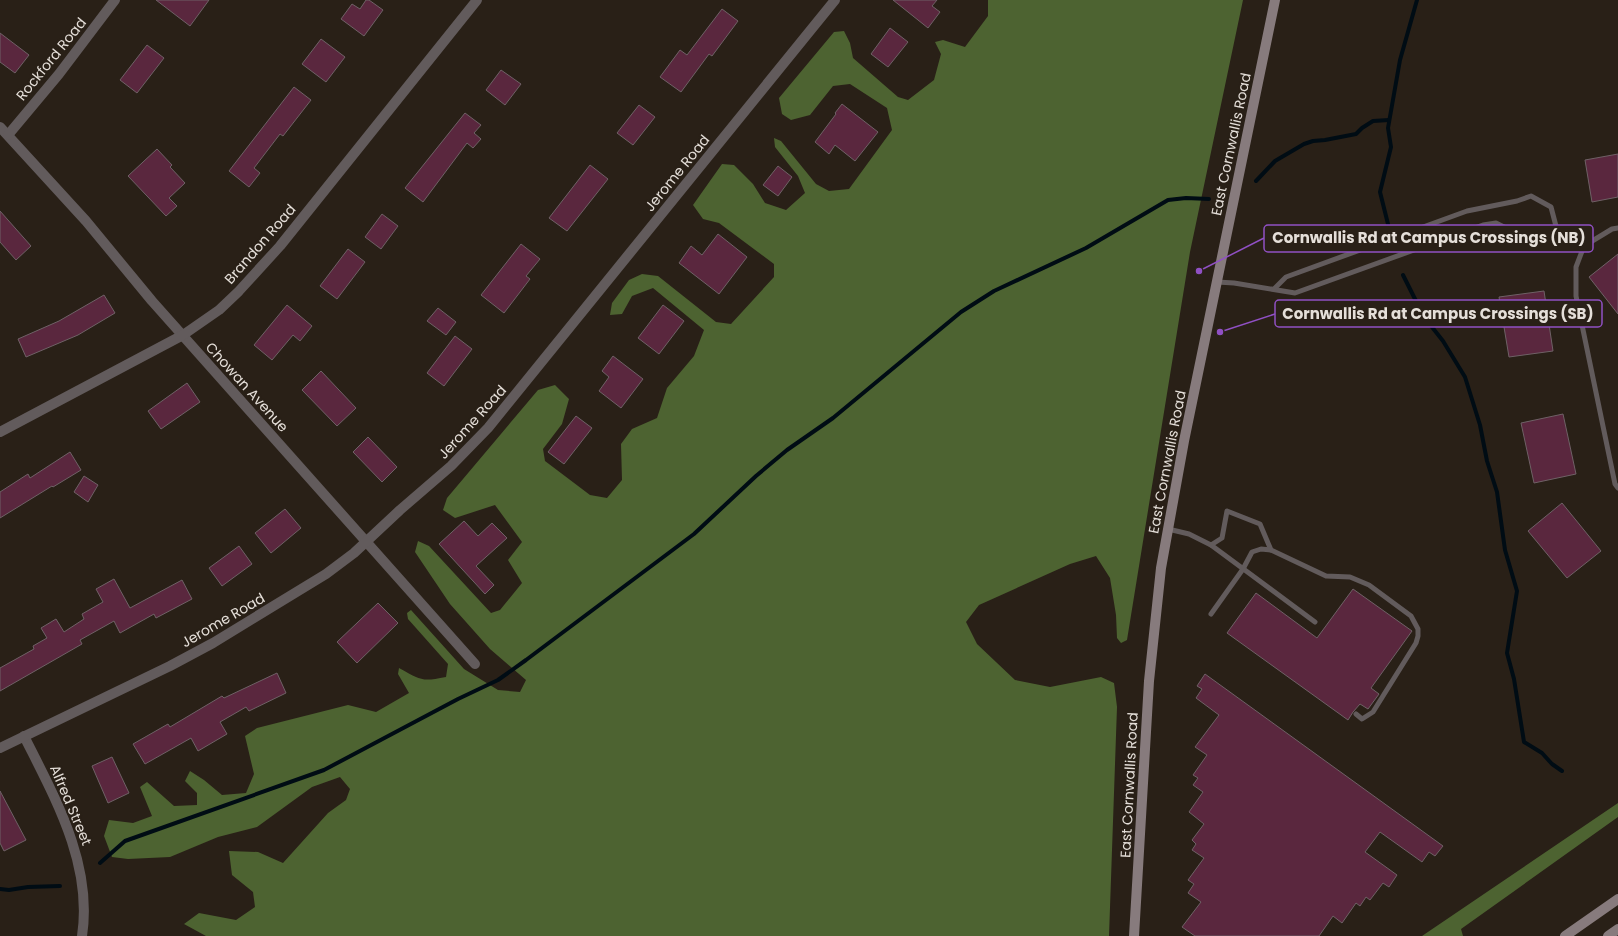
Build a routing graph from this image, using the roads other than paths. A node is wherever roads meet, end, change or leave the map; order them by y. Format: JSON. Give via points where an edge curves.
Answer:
{"nodes":[{"id":1,"x":115,"y":0,"type":"edge"},
{"id":2,"x":477,"y":0,"type":"edge"},
{"id":3,"x":835,"y":0,"type":"edge"},
{"id":4,"x":1275,"y":0,"type":"edge"},
{"id":5,"x":0,"y":127,"type":"edge"},
{"id":6,"x":8,"y":135,"type":"junction"},
{"id":7,"x":1618,"y":228,"type":"edge"},
{"id":8,"x":1556,"y":230,"type":"junction"},
{"id":9,"x":1565,"y":234,"type":"junction"},
{"id":10,"x":1578,"y":243,"type":"junction"},
{"id":11,"x":1584,"y":246,"type":"junction"},
{"id":12,"x":1217,"y":282,"type":"junction"},
{"id":13,"x":1274,"y":289,"type":"junction"},
{"id":14,"x":183,"y":335,"type":"junction"},
{"id":15,"x":0,"y":432,"type":"edge"},
{"id":16,"x":1618,"y":488,"type":"edge"},
{"id":17,"x":1168,"y":529,"type":"junction"},
{"id":18,"x":366,"y":541,"type":"junction"},
{"id":19,"x":1211,"y":545,"type":"junction"},
{"id":20,"x":1271,"y":550,"type":"junction"},
{"id":21,"x":1243,"y":569,"type":"junction"},
{"id":22,"x":1211,"y":614,"type":"dead end"},
{"id":23,"x":1315,"y":622,"type":"dead end"},
{"id":24,"x":475,"y":664,"type":"dead end"},
{"id":25,"x":1356,"y":714,"type":"dead end"},
{"id":26,"x":24,"y":736,"type":"junction"},
{"id":27,"x":0,"y":748,"type":"edge"},
{"id":28,"x":1618,"y":899,"type":"edge"},
{"id":29,"x":1618,"y":929,"type":"edge"},
{"id":30,"x":82,"y":936,"type":"edge"},
{"id":31,"x":1134,"y":936,"type":"edge"},
{"id":32,"x":1565,"y":936,"type":"edge"},
{"id":33,"x":1608,"y":936,"type":"edge"}],
"edges":[{"from":1,"to":6,"type":"street","name":"Rockford Road","via":[[59,74]]},
{"from":2,"to":14,"type":"street","name":"Brandon Road","via":[[280,246],[219,310]]},
{"from":3,"to":18,"type":"street","name":"Jerome Road","via":[[488,428],[451,466]]},
{"from":4,"to":12,"type":"street","name":"East Cornwallis Road"},
{"from":5,"to":6,"type":"street","name":"Chowan Avenue"},
{"from":6,"to":14,"type":"street","name":"Chowan Avenue","via":[[86,221],[152,302]]},
{"from":7,"to":11,"type":"lane"},
{"from":8,"to":9,"type":"lane"},
{"from":8,"to":13,"type":"lane","via":[[1545,241],[1529,244],[1517,239],[1506,228],[1496,223],[1484,225],[1295,293]]},
{"from":8,"to":13,"type":"lane","via":[[1551,207],[1531,196],[1460,214],[1286,277]]},
{"from":9,"to":10,"type":"lane","via":[[1572,232],[1578,236]]},
{"from":9,"to":10,"type":"lane","via":[[1563,243],[1567,246],[1572,249]]},
{"from":10,"to":11,"type":"lane"},
{"from":11,"to":16,"type":"lane","via":[[1576,267],[1576,296],[1615,484]]},
{"from":12,"to":13,"type":"lane"},
{"from":12,"to":17,"type":"street","name":"East Cornwallis Road"},
{"from":14,"to":15,"type":"street","name":"Brandon Road"},
{"from":14,"to":18,"type":"street","name":"Chowan Avenue"},
{"from":17,"to":19,"type":"lane","via":[[1189,534]]},
{"from":17,"to":31,"type":"street","name":"East Cornwallis Road","via":[[1161,568],[1149,681]]},
{"from":18,"to":24,"type":"street","name":"Chowan Avenue"},
{"from":18,"to":26,"type":"street","name":"Jerome Road","via":[[326,574],[213,643]]},
{"from":19,"to":20,"type":"lane","via":[[1222,538],[1227,511],[1260,524]]},
{"from":19,"to":21,"type":"lane"},
{"from":20,"to":21,"type":"lane","via":[[1261,549],[1252,552]]},
{"from":20,"to":25,"type":"lane","via":[[1326,576],[1350,577],[1369,585],[1411,616],[1418,629],[1416,643],[1373,712],[1362,719]]},
{"from":21,"to":22,"type":"lane"},
{"from":21,"to":23,"type":"lane"},
{"from":26,"to":27,"type":"street","name":"Jerome Road"},
{"from":26,"to":30,"type":"street","name":"Alfred Street","via":[[63,817],[75,849],[84,901]]},
{"from":28,"to":32,"type":"street"},
{"from":29,"to":33,"type":"street"}]}
